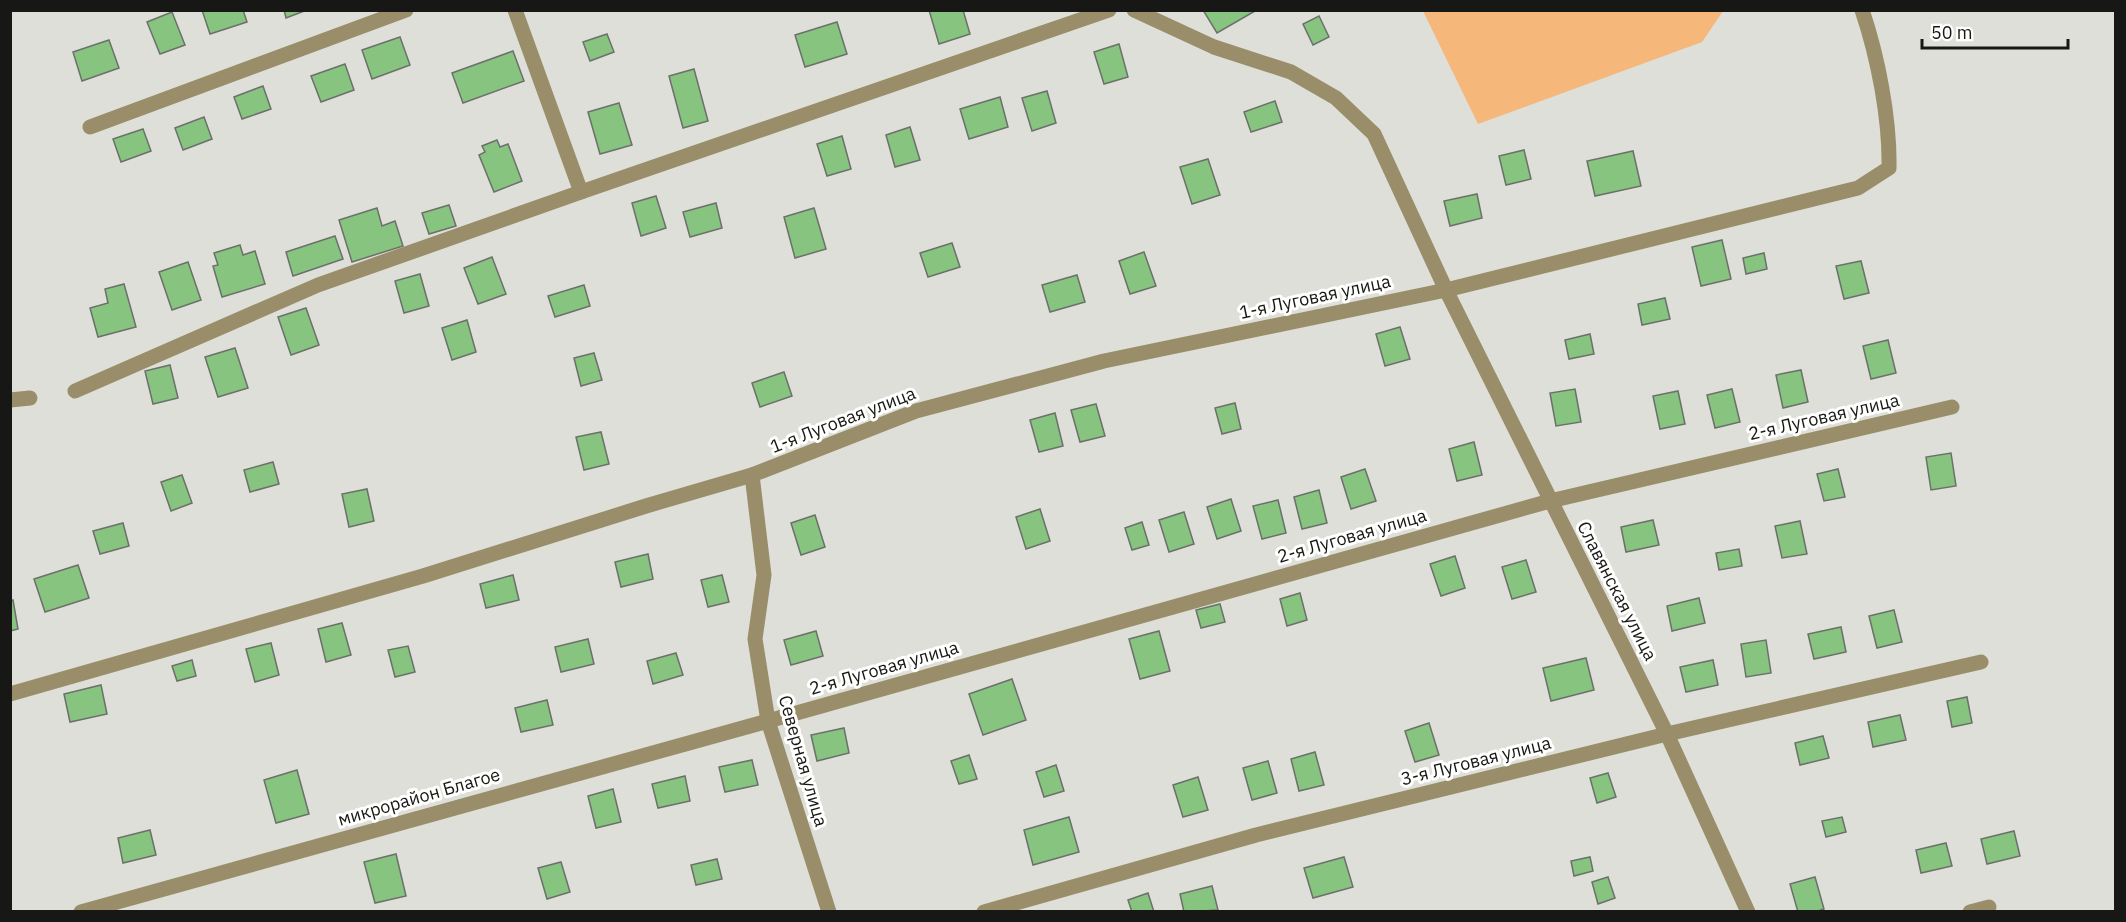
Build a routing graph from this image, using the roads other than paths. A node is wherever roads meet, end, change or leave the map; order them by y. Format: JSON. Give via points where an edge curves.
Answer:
{"nodes":[{"id":1,"x":406,"y":10,"type":"edge"},
{"id":2,"x":515,"y":10,"type":"edge"},
{"id":3,"x":1109,"y":10,"type":"edge"},
{"id":4,"x":1134,"y":10,"type":"edge"},
{"id":5,"x":1862,"y":10,"type":"edge"},
{"id":6,"x":90,"y":127,"type":"dead end"},
{"id":7,"x":581,"y":192,"type":"junction"},
{"id":8,"x":1446,"y":290,"type":"junction"},
{"id":9,"x":75,"y":391,"type":"dead end"},
{"id":10,"x":30,"y":398,"type":"dead end"},
{"id":11,"x":10,"y":400,"type":"edge"},
{"id":12,"x":1952,"y":407,"type":"dead end"},
{"id":13,"x":752,"y":475,"type":"junction"},
{"id":14,"x":1550,"y":501,"type":"junction"},
{"id":15,"x":1981,"y":662,"type":"dead end"},
{"id":16,"x":10,"y":694,"type":"edge"},
{"id":17,"x":768,"y":721,"type":"junction"},
{"id":18,"x":1666,"y":734,"type":"junction"},
{"id":19,"x":1989,"y":908,"type":"dead end"},
{"id":20,"x":81,"y":912,"type":"edge"},
{"id":21,"x":829,"y":912,"type":"edge"},
{"id":22,"x":984,"y":912,"type":"edge"},
{"id":23,"x":1748,"y":912,"type":"edge"},
{"id":24,"x":1971,"y":912,"type":"edge"}],
"edges":[{"from":1,"to":6,"type":"street"},
{"from":2,"to":7,"type":"street"},
{"from":3,"to":7,"type":"street"},
{"from":4,"to":8,"type":"street","name":"Славянская улица","via":[[1214,47],[1291,72],[1336,98],[1374,134]]},
{"from":5,"to":8,"type":"street","name":"1-я Луговая улица","via":[[1887,130],[1889,168],[1858,188]]},
{"from":7,"to":9,"type":"street","via":[[318,285]]},
{"from":8,"to":13,"type":"street","name":"1-я Луговая улица","via":[[1104,360],[916,411]]},
{"from":8,"to":14,"type":"street","name":"Славянская улица"},
{"from":10,"to":11,"type":"street"},
{"from":12,"to":14,"type":"street","name":"2-я Луговая улица"},
{"from":13,"to":16,"type":"street","name":"1-я Луговая улица","via":[[423,576]]},
{"from":13,"to":17,"type":"street","name":"Северная улица","via":[[764,575],[755,639]]},
{"from":14,"to":17,"type":"street","name":"2-я Луговая улица"},
{"from":14,"to":18,"type":"street","name":"Славянская улица"},
{"from":15,"to":18,"type":"street","name":"3-я Луговая улица"},
{"from":17,"to":20,"type":"street","name":"микрорайон Благое"},
{"from":17,"to":21,"type":"street","name":"Северная улица"},
{"from":18,"to":22,"type":"street","name":"3-я Луговая улица","via":[[1256,835]]},
{"from":18,"to":23,"type":"street","name":"Славянская улица"},
{"from":19,"to":24,"type":"street"}]}
